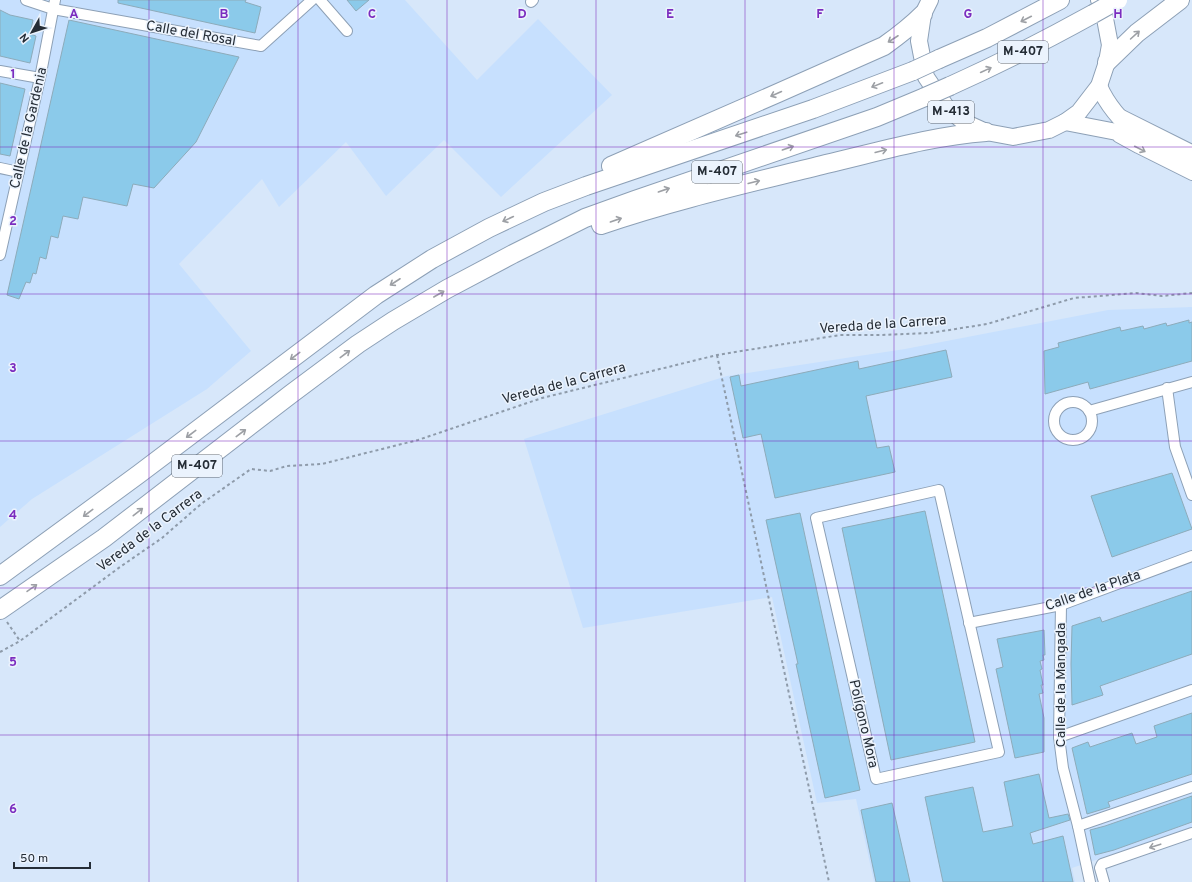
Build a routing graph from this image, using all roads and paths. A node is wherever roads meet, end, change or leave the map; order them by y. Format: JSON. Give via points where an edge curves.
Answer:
{"nodes":[{"id":1,"x":26,"y":0,"type":"edge"},
{"id":2,"x":312,"y":0,"type":"edge"},
{"id":3,"x":320,"y":0,"type":"edge"},
{"id":4,"x":1060,"y":0,"type":"edge"},
{"id":5,"x":1118,"y":0,"type":"edge"},
{"id":6,"x":1180,"y":0,"type":"edge"},
{"id":7,"x":54,"y":4,"type":"edge"},
{"id":8,"x":926,"y":7,"type":"edge"},
{"id":9,"x":1096,"y":7,"type":"edge"},
{"id":10,"x":347,"y":31,"type":"dead end"},
{"id":11,"x":1107,"y":62,"type":"junction"},
{"id":12,"x":0,"y":72,"type":"edge"},
{"id":13,"x":40,"y":78,"type":"junction"},
{"id":14,"x":1099,"y":86,"type":"junction"},
{"id":15,"x":1113,"y":111,"type":"junction"},
{"id":16,"x":1065,"y":122,"type":"junction"},
{"id":17,"x":1106,"y":130,"type":"junction"},
{"id":18,"x":986,"y":132,"type":"junction"},
{"id":19,"x":1143,"y":139,"type":"junction"},
{"id":20,"x":1192,"y":150,"type":"edge"},
{"id":21,"x":1192,"y":163,"type":"edge"},
{"id":22,"x":0,"y":168,"type":"edge"},
{"id":23,"x":19,"y":172,"type":"junction"},
{"id":24,"x":1192,"y":175,"type":"edge"},
{"id":25,"x":544,"y":202,"type":"junction"},
{"id":26,"x":513,"y":254,"type":"junction"},
{"id":27,"x":0,"y":255,"type":"edge"},
{"id":28,"x":1192,"y":293,"type":"edge"},
{"id":29,"x":717,"y":355,"type":"junction"},
{"id":30,"x":1192,"y":382,"type":"edge"},
{"id":31,"x":1167,"y":388,"type":"junction"},
{"id":32,"x":1089,"y":411,"type":"dead end"},
{"id":33,"x":1192,"y":495,"type":"edge"},
{"id":34,"x":1192,"y":556,"type":"edge"},
{"id":35,"x":0,"y":576,"type":"edge"},
{"id":36,"x":1061,"y":605,"type":"junction"},
{"id":37,"x":0,"y":610,"type":"edge"},
{"id":38,"x":969,"y":623,"type":"junction"},
{"id":39,"x":11,"y":628,"type":"dead end"},
{"id":40,"x":20,"y":640,"type":"junction"},
{"id":41,"x":0,"y":652,"type":"edge"},
{"id":42,"x":1192,"y":690,"type":"edge"},
{"id":43,"x":1059,"y":737,"type":"junction"},
{"id":44,"x":1192,"y":788,"type":"edge"},
{"id":45,"x":1078,"y":826,"type":"junction"},
{"id":46,"x":1192,"y":834,"type":"edge"},
{"id":47,"x":829,"y":882,"type":"edge"},
{"id":48,"x":1090,"y":882,"type":"edge"},
{"id":49,"x":1104,"y":882,"type":"edge"}],
"edges":[{"from":1,"to":7,"type":"street"},
{"from":2,"to":7,"type":"street","name":"Calle del Rosal","via":[[261,46]]},
{"from":3,"to":10,"type":"street"},
{"from":4,"to":25,"type":"highway","number":"M-407","one_way":true,"bridge":true,"via":[[994,35],[913,71],[813,109]]},
{"from":5,"to":9,"type":"highway","number":"M-407","bridge":true},
{"from":11,"to":6,"type":"highway","one_way":true},
{"from":7,"to":13,"type":"street","name":"Calle de la Gardenia"},
{"from":8,"to":18,"type":"main road","number":"M-413","via":[[919,41],[926,77],[947,108],[964,122]]},
{"from":8,"to":25,"type":"highway","one_way":true,"via":[[912,26],[884,46],[573,183]]},
{"from":9,"to":11,"type":"main road","number":"M-413","via":[[1103,8],[1110,45]]},
{"from":26,"to":9,"type":"highway","number":"M-407","one_way":true,"bridge":true,"via":[[592,216],[877,117],[925,97],[1028,49]]},
{"from":11,"to":14,"type":"main road","number":"M-413"},
{"from":12,"to":13,"type":"street"},
{"from":13,"to":23,"type":"street","name":"Calle de la Gardenia"},
{"from":14,"to":15,"type":"main road"},
{"from":14,"to":16,"type":"main road","number":"M-413","via":[[1079,112]]},
{"from":15,"to":19,"type":"main road"},
{"from":15,"to":20,"type":"street"},
{"from":16,"to":17,"type":"main road"},
{"from":16,"to":18,"type":"main road","number":"M-413","via":[[1049,130],[1013,137]]},
{"from":17,"to":19,"type":"main road"},
{"from":17,"to":24,"type":"street","one_way":true},
{"from":26,"to":18,"type":"highway","one_way":true,"via":[[524,253],[640,212],[716,191],[890,148]]},
{"from":19,"to":21,"type":"main road"},
{"from":22,"to":23,"type":"street"},
{"from":23,"to":27,"type":"street","name":"Calle de la Gardenia"},
{"from":25,"to":35,"type":"highway","number":"M-407","one_way":true,"via":[[432,259],[376,295],[127,484]]},
{"from":37,"to":26,"type":"highway","number":"M-407","one_way":true,"via":[[104,538],[358,344],[440,293]]},
{"from":28,"to":29,"type":"path","name":"Vereda de la Carrera","via":[[1162,296],[1136,293],[1074,298],[987,324],[930,333],[840,336]]},
{"from":29,"to":40,"type":"path","name":"Vereda de la Carrera","via":[[542,398],[418,440],[322,464],[287,466],[270,471],[251,469],[201,504],[162,538]]},
{"from":29,"to":47,"type":"path"},
{"from":30,"to":31,"type":"street"},
{"from":31,"to":32,"type":"street"},
{"from":31,"to":33,"type":"street","via":[[1175,447]]},
{"from":34,"to":36,"type":"street","name":"Calle de la Plata"},
{"from":36,"to":38,"type":"street","name":"Calle de la Plata"},
{"from":36,"to":43,"type":"street","name":"Calle de la Mangada"},
{"from":38,"to":38,"type":"street","name":"Polígono Mora","via":[[999,752],[876,779],[816,518],[940,490]]},
{"from":39,"to":40,"type":"path"},
{"from":40,"to":41,"type":"path","name":"Vereda de la Carrera"},
{"from":42,"to":43,"type":"street"},
{"from":43,"to":45,"type":"street","name":"Calle de la Mangada","via":[[1063,768]]},
{"from":44,"to":45,"type":"street"},
{"from":45,"to":48,"type":"street","name":"Calle de la Mangada"},
{"from":46,"to":49,"type":"street","one_way":true,"via":[[1102,864],[1100,868]]}]}
